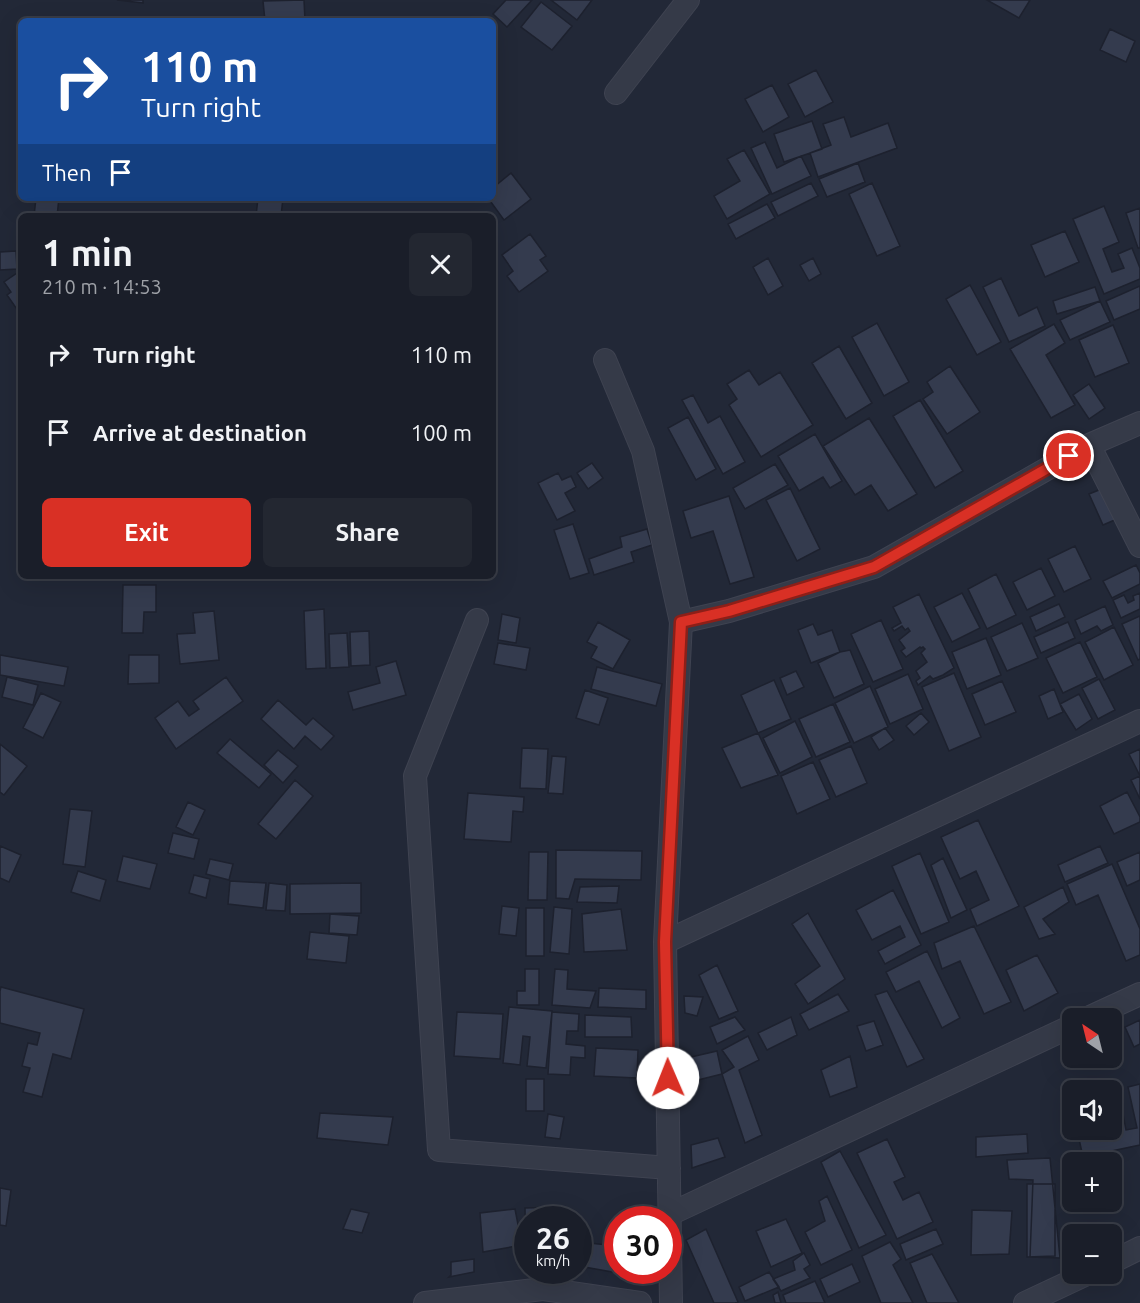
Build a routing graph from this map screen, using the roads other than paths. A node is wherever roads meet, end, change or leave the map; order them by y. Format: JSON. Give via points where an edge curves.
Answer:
{"nodes":[{"id":1,"x":688,"y":0,"type":"edge"},
{"id":2,"x":616,"y":93,"type":"dead end"},
{"id":3,"x":605,"y":360,"type":"dead end"},
{"id":4,"x":1140,"y":423,"type":"edge"},
{"id":5,"x":1089,"y":445,"type":"junction"},
{"id":6,"x":1140,"y":546,"type":"edge"},
{"id":7,"x":477,"y":620,"type":"dead end"},
{"id":8,"x":681,"y":622,"type":"junction"},
{"id":9,"x":1140,"y":721,"type":"edge"},
{"id":10,"x":665,"y":942,"type":"junction"},
{"id":11,"x":1140,"y":994,"type":"edge"},
{"id":12,"x":1110,"y":1008,"type":"edge"},
{"id":13,"x":1062,"y":1031,"type":"edge"},
{"id":14,"x":669,"y":1168,"type":"junction"},
{"id":15,"x":670,"y":1206,"type":"edge"},
{"id":16,"x":682,"y":1208,"type":"edge"},
{"id":17,"x":1140,"y":1248,"type":"edge"},
{"id":18,"x":1122,"y":1257,"type":"edge"},
{"id":19,"x":671,"y":1284,"type":"edge"},
{"id":20,"x":1066,"y":1284,"type":"edge"},
{"id":21,"x":424,"y":1303,"type":"edge"},
{"id":22,"x":640,"y":1303,"type":"edge"},
{"id":23,"x":671,"y":1303,"type":"edge"},
{"id":24,"x":1025,"y":1303,"type":"edge"}],
"edges":[{"from":1,"to":2,"type":"street"},
{"from":3,"to":8,"type":"street","via":[[643,450]]},
{"from":4,"to":5,"type":"street"},
{"from":5,"to":6,"type":"street"},
{"from":5,"to":8,"type":"street","via":[[874,567]]},
{"from":7,"to":14,"type":"street","via":[[416,776],[438,1150]]},
{"from":8,"to":10,"type":"street"},
{"from":9,"to":10,"type":"street"},
{"from":10,"to":14,"type":"street"},
{"from":11,"to":12,"type":"street"},
{"from":13,"to":16,"type":"street"},
{"from":14,"to":15,"type":"street"},
{"from":17,"to":18,"type":"street"},
{"from":19,"to":23,"type":"street"},
{"from":20,"to":24,"type":"street"},
{"from":21,"to":22,"type":"street","via":[[543,1289]]}]}
